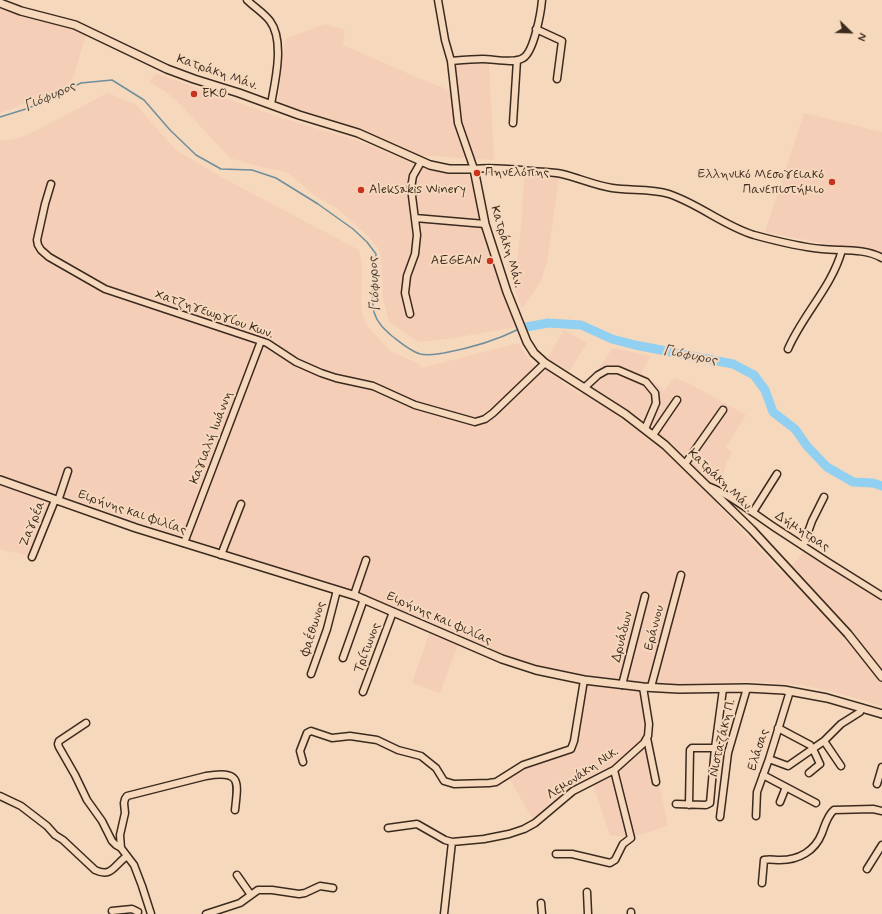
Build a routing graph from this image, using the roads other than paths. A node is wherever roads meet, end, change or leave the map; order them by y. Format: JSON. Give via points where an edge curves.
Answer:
{"nodes":[{"id":1,"x":247,"y":0,"type":"edge"},
{"id":2,"x":438,"y":0,"type":"edge"},
{"id":3,"x":542,"y":0,"type":"edge"},
{"id":4,"x":0,"y":3,"type":"edge"},
{"id":5,"x":536,"y":29,"type":"junction"},
{"id":6,"x":517,"y":60,"type":"junction"},
{"id":7,"x":452,"y":61,"type":"junction"},
{"id":8,"x":557,"y":80,"type":"dead end"},
{"id":9,"x":271,"y":104,"type":"junction"},
{"id":10,"x":513,"y":123,"type":"dead end"},
{"id":11,"x":421,"y":162,"type":"junction"},
{"id":12,"x":474,"y":169,"type":"junction"},
{"id":13,"x":51,"y":184,"type":"dead end"},
{"id":14,"x":415,"y":218,"type":"junction"},
{"id":15,"x":485,"y":224,"type":"junction"},
{"id":16,"x":842,"y":250,"type":"junction"},
{"id":17,"x":882,"y":258,"type":"edge"},
{"id":18,"x":410,"y":314,"type":"dead end"},
{"id":19,"x":261,"y":341,"type":"junction"},
{"id":20,"x":788,"y":349,"type":"dead end"},
{"id":21,"x":545,"y":363,"type":"junction"},
{"id":22,"x":584,"y":388,"type":"junction"},
{"id":23,"x":677,"y":400,"type":"dead end"},
{"id":24,"x":723,"y":410,"type":"dead end"},
{"id":25,"x":645,"y":429,"type":"junction"},
{"id":26,"x":653,"y":435,"type":"junction"},
{"id":27,"x":685,"y":464,"type":"junction"},
{"id":28,"x":68,"y":471,"type":"dead end"},
{"id":29,"x":777,"y":474,"type":"dead end"},
{"id":30,"x":0,"y":480,"type":"edge"},
{"id":31,"x":710,"y":487,"type":"junction"},
{"id":32,"x":824,"y":497,"type":"dead end"},
{"id":33,"x":56,"y":500,"type":"junction"},
{"id":34,"x":241,"y":504,"type":"dead end"},
{"id":35,"x":753,"y":512,"type":"junction"},
{"id":36,"x":184,"y":543,"type":"junction"},
{"id":37,"x":803,"y":546,"type":"junction"},
{"id":38,"x":221,"y":555,"type":"junction"},
{"id":39,"x":32,"y":557,"type":"dead end"},
{"id":40,"x":366,"y":560,"type":"dead end"},
{"id":41,"x":681,"y":575,"type":"dead end"},
{"id":42,"x":337,"y":590,"type":"junction"},
{"id":43,"x":354,"y":595,"type":"junction"},
{"id":44,"x":645,"y":596,"type":"dead end"},
{"id":45,"x":882,"y":596,"type":"edge"},
{"id":46,"x":364,"y":599,"type":"junction"},
{"id":47,"x":394,"y":612,"type":"junction"},
{"id":48,"x":343,"y":658,"type":"dead end"},
{"id":49,"x":311,"y":674,"type":"dead end"},
{"id":50,"x":882,"y":677,"type":"edge"},
{"id":51,"x":584,"y":680,"type":"junction"},
{"id":52,"x":622,"y":685,"type":"junction"},
{"id":53,"x":647,"y":687,"type":"junction"},
{"id":54,"x":747,"y":688,"type":"junction"},
{"id":55,"x":723,"y":689,"type":"junction"},
{"id":56,"x":790,"y":691,"type":"junction"},
{"id":57,"x":363,"y":692,"type":"dead end"},
{"id":58,"x":862,"y":708,"type":"junction"},
{"id":59,"x":882,"y":714,"type":"edge"},
{"id":60,"x":86,"y":723,"type":"dead end"},
{"id":61,"x":778,"y":728,"type":"junction"},
{"id":62,"x":647,"y":738,"type":"junction"},
{"id":63,"x":824,"y":741,"type":"junction"},
{"id":64,"x":715,"y":748,"type":"junction"},
{"id":65,"x":813,"y":749,"type":"junction"},
{"id":66,"x":769,"y":759,"type":"junction"},
{"id":67,"x":303,"y":762,"type":"dead end"},
{"id":68,"x":841,"y":766,"type":"dead end"},
{"id":69,"x":882,"y":767,"type":"edge"},
{"id":70,"x":614,"y":770,"type":"junction"},
{"id":71,"x":809,"y":773,"type":"dead end"},
{"id":72,"x":763,"y":775,"type":"junction"},
{"id":73,"x":656,"y":782,"type":"dead end"},
{"id":74,"x":877,"y":784,"type":"dead end"},
{"id":75,"x":786,"y":787,"type":"junction"},
{"id":76,"x":0,"y":796,"type":"edge"},
{"id":77,"x":780,"y":802,"type":"dead end"},
{"id":78,"x":816,"y":803,"type":"dead end"},
{"id":79,"x":676,"y":804,"type":"dead end"},
{"id":80,"x":689,"y":805,"type":"junction"},
{"id":81,"x":235,"y":810,"type":"dead end"},
{"id":82,"x":882,"y":811,"type":"edge"},
{"id":83,"x":720,"y":816,"type":"dead end"},
{"id":84,"x":756,"y":816,"type":"dead end"},
{"id":85,"x":388,"y":828,"type":"dead end"},
{"id":86,"x":452,"y":842,"type":"junction"},
{"id":87,"x":882,"y":845,"type":"edge"},
{"id":88,"x":121,"y":848,"type":"junction"},
{"id":89,"x":556,"y":854,"type":"dead end"},
{"id":90,"x":128,"y":856,"type":"junction"},
{"id":91,"x":867,"y":869,"type":"dead end"},
{"id":92,"x":237,"y":875,"type":"dead end"},
{"id":93,"x":762,"y":883,"type":"dead end"},
{"id":94,"x":333,"y":888,"type":"dead end"},
{"id":95,"x":587,"y":892,"type":"dead end"},
{"id":96,"x":251,"y":895,"type":"junction"},
{"id":97,"x":542,"y":903,"type":"dead end"},
{"id":98,"x":112,"y":911,"type":"dead end"},
{"id":99,"x":137,"y":913,"type":"edge"},
{"id":100,"x":150,"y":914,"type":"edge"},
{"id":101,"x":206,"y":914,"type":"edge"},
{"id":102,"x":444,"y":914,"type":"edge"},
{"id":103,"x":542,"y":914,"type":"edge"},
{"id":104,"x":588,"y":914,"type":"edge"}],
"edges":[{"from":1,"to":9,"type":"street","via":[[270,21],[275,33],[278,54]]},
{"from":2,"to":7,"type":"street","via":[[445,40]]},
{"from":3,"to":5,"type":"street"},
{"from":4,"to":9,"type":"street","name":"Κατράκη Μάν.","via":[[75,25],[194,79]]},
{"from":5,"to":6,"type":"street","via":[[528,55]]},
{"from":5,"to":8,"type":"street","via":[[562,41]]},
{"from":6,"to":7,"type":"street"},
{"from":6,"to":10,"type":"street"},
{"from":7,"to":12,"type":"street","via":[[458,123]]},
{"from":9,"to":11,"type":"street","name":"Κατράκη Μάν.","via":[[364,136]]},
{"from":11,"to":12,"type":"street","name":"Κατράκη Μάν.","via":[[439,168]]},
{"from":11,"to":14,"type":"street","via":[[413,176],[411,188]]},
{"from":12,"to":15,"type":"street","name":"Κατράκη Μάν."},
{"from":12,"to":16,"type":"street","via":[[561,174],[598,186],[668,194],[753,235],[821,249]]},
{"from":13,"to":19,"type":"street","name":"Χατζηγεωργίου Κων.","via":[[38,240],[39,247],[46,254],[105,289]]},
{"from":14,"to":15,"type":"street"},
{"from":14,"to":18,"type":"street","via":[[415,254],[407,276],[405,294]]},
{"from":15,"to":21,"type":"street","name":"Κατράκη Μάν.","via":[[527,342]]},
{"from":16,"to":17,"type":"street","via":[[870,253]]},
{"from":16,"to":20,"type":"street","via":[[831,278]]},
{"from":19,"to":21,"type":"street","name":"Χατζηγεωργίου Κων.","via":[[315,371],[373,386],[415,405],[473,422],[493,413]]},
{"from":19,"to":36,"type":"street","name":"Καγιαλή Ιωάννη"},
{"from":21,"to":22,"type":"street","name":"Κατράκη Μάν."},
{"from":22,"to":25,"type":"street","name":"Κατράκη Μάν."},
{"from":22,"to":25,"type":"street","via":[[607,370],[618,370],[646,382],[655,392],[656,403]]},
{"from":23,"to":26,"type":"street"},
{"from":24,"to":27,"type":"street"},
{"from":25,"to":26,"type":"street","name":"Κατράκη Μάν."},
{"from":26,"to":27,"type":"street","name":"Κατράκη Μάν."},
{"from":27,"to":31,"type":"street","name":"Κατράκη Μάν."},
{"from":28,"to":33,"type":"street","name":"Ζαγρέα"},
{"from":29,"to":35,"type":"street"},
{"from":30,"to":33,"type":"street","name":"Ειρήνης και Φιλίας"},
{"from":31,"to":35,"type":"street","name":"Δήμητρας"},
{"from":31,"to":50,"type":"street","name":"Κατράκη Μάν.","via":[[832,616]]},
{"from":32,"to":37,"type":"street"},
{"from":33,"to":36,"type":"street","name":"Ειρήνης και Φιλίας"},
{"from":33,"to":39,"type":"street","name":"Ζαγρέα"},
{"from":34,"to":38,"type":"street"},
{"from":35,"to":37,"type":"street","name":"Δήμητρας"},
{"from":36,"to":38,"type":"street","name":"Ειρήνης και Φιλίας"},
{"from":37,"to":45,"type":"street","name":"Δήμητρας"},
{"from":38,"to":42,"type":"street","name":"Ειρήνης και Φιλίας"},
{"from":40,"to":43,"type":"street"},
{"from":41,"to":53,"type":"street","name":"Εράννου"},
{"from":42,"to":43,"type":"street","name":"Ειρήνης και Φιλίας"},
{"from":42,"to":49,"type":"street","name":"Φαέθωνος"},
{"from":43,"to":46,"type":"street","name":"Ειρήνης και Φιλίας"},
{"from":44,"to":52,"type":"street","name":"Δρυάδων"},
{"from":46,"to":47,"type":"street","name":"Ειρήνης και Φιλίας"},
{"from":46,"to":48,"type":"street"},
{"from":47,"to":51,"type":"street","name":"Ειρήνης και Φιλίας","via":[[522,666]]},
{"from":47,"to":57,"type":"street","name":"Τρίτωνος"},
{"from":51,"to":52,"type":"street","name":"Ειρήνης και Φιλίας"},
{"from":51,"to":67,"type":"street","via":[[571,749],[523,765],[496,782],[447,783],[436,768],[421,756],[367,737],[332,738],[311,731],[307,733],[301,748]]},
{"from":52,"to":53,"type":"street","name":"Ειρήνης και Φιλίας"},
{"from":53,"to":55,"type":"street","name":"Ειρήνης και Φιλίας"},
{"from":53,"to":62,"type":"street"},
{"from":54,"to":55,"type":"street","name":"Ειρήνης και Φιλίας"},
{"from":54,"to":56,"type":"street","name":"Ειρήνης και Φιλίας"},
{"from":54,"to":83,"type":"street","name":"Νισταζάκη Π.","via":[[728,753]]},
{"from":55,"to":64,"type":"street"},
{"from":56,"to":58,"type":"street","name":"Ειρήνης και Φιλίας"},
{"from":56,"to":61,"type":"street","name":"Ελάσας"},
{"from":58,"to":59,"type":"street","name":"Ειρήνης και Φιλίας"},
{"from":58,"to":63,"type":"street"},
{"from":60,"to":88,"type":"street","via":[[58,744],[87,800],[112,841]]},
{"from":61,"to":65,"type":"street","via":[[810,744]]},
{"from":61,"to":66,"type":"street","name":"Ελάσας"},
{"from":62,"to":70,"type":"street","name":"Λεμονάκη Νικ.","via":[[642,746]]},
{"from":62,"to":73,"type":"street"},
{"from":63,"to":65,"type":"street"},
{"from":63,"to":68,"type":"street"},
{"from":64,"to":80,"type":"street","via":[[710,803]]},
{"from":64,"to":80,"type":"street","via":[[690,750]]},
{"from":65,"to":66,"type":"street","via":[[788,766]]},
{"from":65,"to":71,"type":"street","via":[[820,764]]},
{"from":66,"to":72,"type":"street","name":"Ελάσας"},
{"from":69,"to":74,"type":"street"},
{"from":70,"to":86,"type":"street","name":"Λεμονάκη Νικ.","via":[[573,791],[535,823],[520,831],[484,839]]},
{"from":70,"to":89,"type":"street","via":[[631,838],[623,844],[615,860],[610,863],[572,854]]},
{"from":72,"to":75,"type":"street"},
{"from":72,"to":84,"type":"street","name":"Ελάσας","via":[[757,792]]},
{"from":75,"to":77,"type":"street"},
{"from":75,"to":78,"type":"street"},
{"from":76,"to":90,"type":"street","via":[[21,806],[47,826],[95,870],[106,874]]},
{"from":79,"to":80,"type":"street"},
{"from":81,"to":88,"type":"street","via":[[236,781],[226,775],[206,776],[128,796],[124,799]]},
{"from":82,"to":93,"type":"street","via":[[834,810],[819,840],[806,854],[789,859],[764,860]]},
{"from":85,"to":86,"type":"street","via":[[418,824]]},
{"from":86,"to":102,"type":"street"},
{"from":87,"to":91,"type":"street"},
{"from":88,"to":90,"type":"street"},
{"from":90,"to":100,"type":"street","via":[[136,869]]},
{"from":92,"to":96,"type":"street"},
{"from":94,"to":96,"type":"street","via":[[320,886],[299,894],[260,890]]},
{"from":95,"to":104,"type":"street"},
{"from":96,"to":101,"type":"street","via":[[237,904]]},
{"from":97,"to":103,"type":"street"},
{"from":98,"to":99,"type":"street","via":[[132,910]]},
{"from":99,"to":100,"type":"street","via":[[144,909]]}]}
